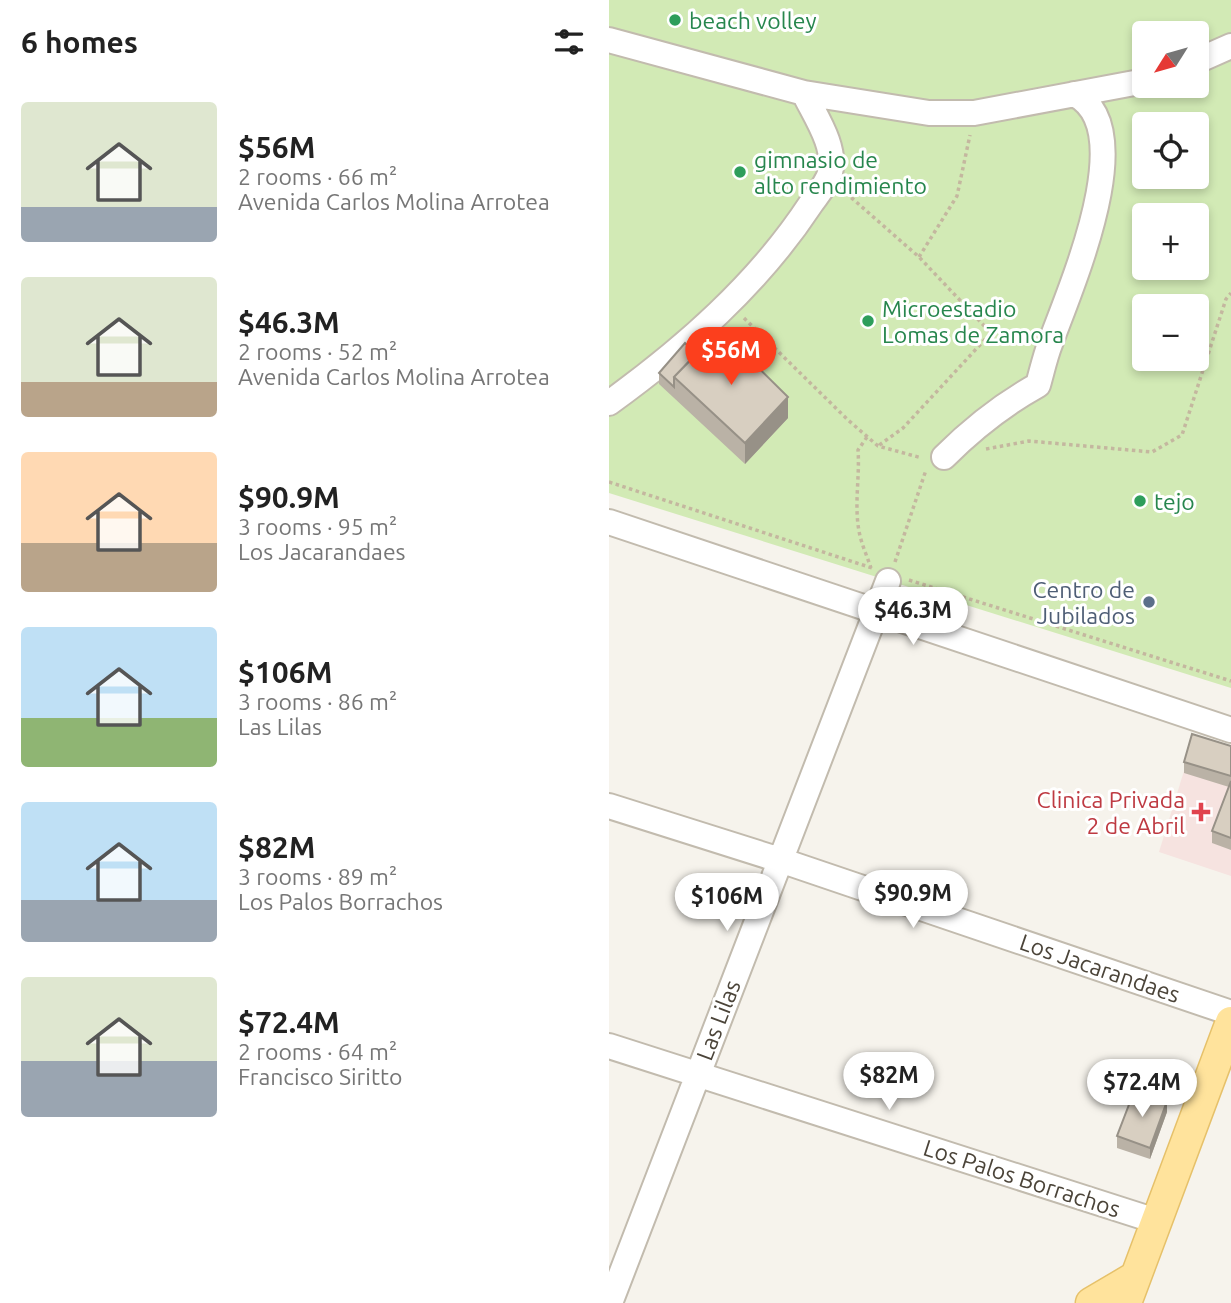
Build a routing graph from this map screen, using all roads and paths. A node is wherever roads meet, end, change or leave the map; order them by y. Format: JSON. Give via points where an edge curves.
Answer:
{"nodes":[{"id":1,"x":609,"y":40,"type":"edge"},
{"id":2,"x":1231,"y":46,"type":"edge"},
{"id":3,"x":1209,"y":56,"type":"edge"},
{"id":4,"x":1132,"y":83,"type":"edge"},
{"id":5,"x":804,"y":93,"type":"junction"},
{"id":6,"x":1074,"y":94,"type":"junction"},
{"id":7,"x":974,"y":113,"type":"junction"},
{"id":8,"x":841,"y":189,"type":"dead end"},
{"id":9,"x":919,"y":257,"type":"junction"},
{"id":10,"x":1231,"y":293,"type":"edge"},
{"id":11,"x":729,"y":302,"type":"junction"},
{"id":12,"x":609,"y":403,"type":"edge"},
{"id":13,"x":867,"y":437,"type":"junction"},
{"id":14,"x":878,"y":446,"type":"junction"},
{"id":15,"x":980,"y":450,"type":"dead end"},
{"id":16,"x":944,"y":457,"type":"dead end"},
{"id":17,"x":609,"y":482,"type":"edge"},
{"id":18,"x":609,"y":522,"type":"edge"},
{"id":19,"x":883,"y":574,"type":"junction"},
{"id":20,"x":876,"y":610,"type":"junction"},
{"id":21,"x":1231,"y":681,"type":"edge"},
{"id":22,"x":1231,"y":730,"type":"edge"},
{"id":23,"x":609,"y":806,"type":"edge"},
{"id":24,"x":780,"y":860,"type":"junction"},
{"id":25,"x":1231,"y":1013,"type":"edge"},
{"id":26,"x":1231,"y":1022,"type":"edge"},
{"id":27,"x":609,"y":1046,"type":"edge"},
{"id":28,"x":697,"y":1074,"type":"junction"},
{"id":29,"x":1156,"y":1221,"type":"junction"},
{"id":30,"x":1130,"y":1290,"type":"edge"},
{"id":31,"x":610,"y":1303,"type":"edge"},
{"id":32,"x":1091,"y":1303,"type":"edge"}],
"edges":[{"from":1,"to":5,"type":"street"},
{"from":2,"to":3,"type":"street"},
{"from":4,"to":6,"type":"street"},
{"from":5,"to":7,"type":"street","via":[[929,113]]},
{"from":5,"to":11,"type":"street","via":[[830,151],[830,174],[794,229]]},
{"from":6,"to":7,"type":"street"},
{"from":6,"to":16,"type":"street","via":[[1095,112],[1103,146],[1095,217],[1038,385],[973,428]]},
{"from":7,"to":9,"type":"path","via":[[957,196]]},
{"from":8,"to":9,"type":"path"},
{"from":9,"to":14,"type":"path","via":[[991,333],[903,428]]},
{"from":10,"to":15,"type":"path","via":[[1182,435],[1151,452],[1029,441]]},
{"from":11,"to":12,"type":"street","via":[[654,370]]},
{"from":11,"to":13,"type":"path"},
{"from":13,"to":14,"type":"path"},
{"from":13,"to":19,"type":"path","via":[[858,450],[859,531]]},
{"from":14,"to":19,"type":"path","via":[[929,460]]},
{"from":17,"to":19,"type":"path"},
{"from":18,"to":20,"type":"street"},
{"from":19,"to":20,"type":"street","name":"Las Lilas"},
{"from":19,"to":21,"type":"path"},
{"from":20,"to":22,"type":"street"},
{"from":20,"to":24,"type":"street","name":"Las Lilas"},
{"from":23,"to":24,"type":"street","name":"Los Jacarandaes"},
{"from":24,"to":25,"type":"street","name":"Los Jacarandaes"},
{"from":24,"to":28,"type":"street","name":"Las Lilas"},
{"from":26,"to":29,"type":"main road"},
{"from":27,"to":28,"type":"street","name":"Los Palos Borrachos"},
{"from":28,"to":29,"type":"street","name":"Los Palos Borrachos"},
{"from":28,"to":31,"type":"street","name":"Las Lilas"},
{"from":29,"to":30,"type":"main road"},
{"from":30,"to":32,"type":"main road"}]}
